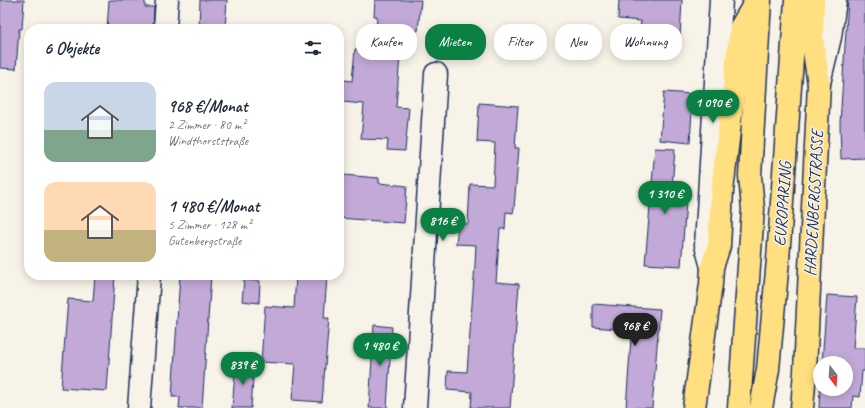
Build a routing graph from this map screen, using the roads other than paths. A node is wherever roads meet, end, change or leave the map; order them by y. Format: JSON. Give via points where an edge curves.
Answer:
{"nodes":[{"id":1,"x":167,"y":0,"type":"edge"},
{"id":2,"x":721,"y":0,"type":"edge"},
{"id":3,"x":758,"y":0,"type":"edge"},
{"id":4,"x":796,"y":0,"type":"edge"},
{"id":5,"x":813,"y":0,"type":"edge"},
{"id":6,"x":835,"y":0,"type":"edge"},
{"id":7,"x":165,"y":24,"type":"edge"},
{"id":8,"x":436,"y":74,"type":"dead end"},
{"id":9,"x":819,"y":84,"type":"junction"},
{"id":10,"x":712,"y":267,"type":"junction"},
{"id":11,"x":150,"y":280,"type":"edge"},
{"id":12,"x":139,"y":408,"type":"edge"},
{"id":13,"x":415,"y":408,"type":"edge"},
{"id":14,"x":694,"y":408,"type":"edge"},
{"id":15,"x":739,"y":408,"type":"edge"},
{"id":16,"x":761,"y":408,"type":"edge"},
{"id":17,"x":802,"y":408,"type":"edge"}],
"edges":[{"from":1,"to":7,"type":"street"},
{"from":2,"to":10,"type":"street","via":[[706,245]]},
{"from":3,"to":10,"type":"main road","via":[[741,27],[722,191],[719,246]]},
{"from":3,"to":15,"type":"main road","name":"EUROPARING","via":[[750,176],[752,209]]},
{"from":4,"to":16,"type":"main road","name":"EUROPARING","via":[[778,260],[768,369]]},
{"from":5,"to":9,"type":"main road","via":[[812,38]]},
{"from":6,"to":9,"type":"street","name":"HARDENBERGSTRASSE","via":[[830,37]]},
{"from":8,"to":13,"type":"street"},
{"from":9,"to":17,"type":"main road","name":"HARDENBERGSTRASSE"},
{"from":10,"to":14,"type":"main road"},
{"from":11,"to":12,"type":"street"}]}
